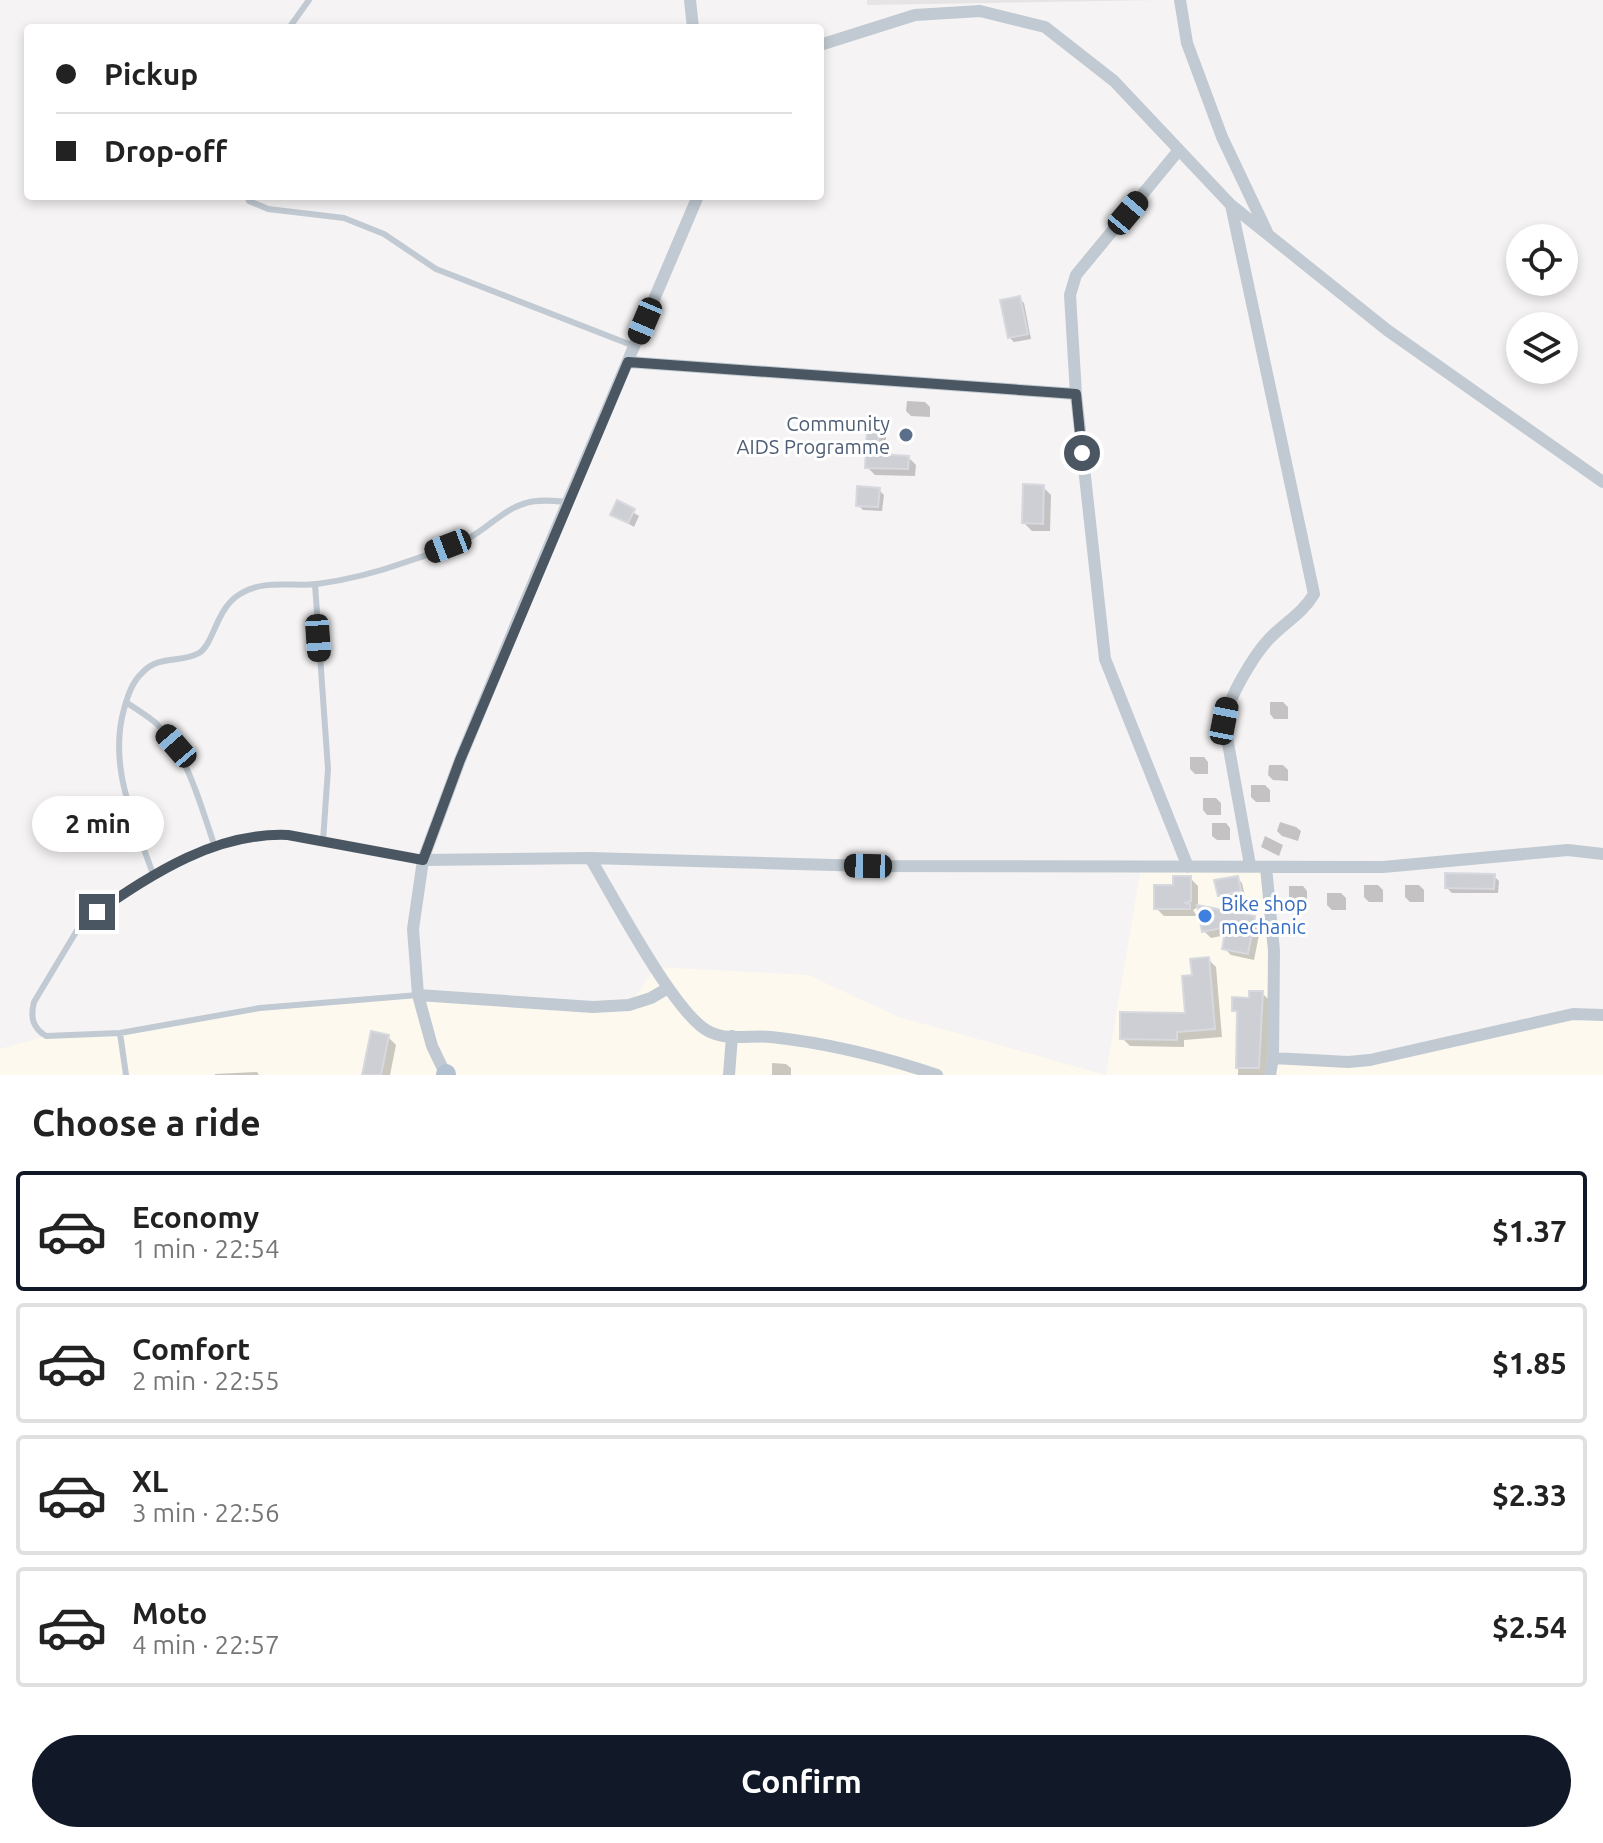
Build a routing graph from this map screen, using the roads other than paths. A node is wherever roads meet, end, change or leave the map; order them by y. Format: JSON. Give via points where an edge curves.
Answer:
{"nodes":[{"id":1,"x":309,"y":0,"type":"edge"},
{"id":2,"x":690,"y":0,"type":"edge"},
{"id":3,"x":1180,"y":0,"type":"edge"},
{"id":4,"x":292,"y":24,"type":"edge"},
{"id":5,"x":693,"y":24,"type":"edge"},
{"id":6,"x":824,"y":44,"type":"edge"},
{"id":7,"x":1179,"y":150,"type":"junction"},
{"id":8,"x":249,"y":200,"type":"edge"},
{"id":9,"x":696,"y":200,"type":"edge"},
{"id":10,"x":1231,"y":205,"type":"junction"},
{"id":11,"x":1268,"y":235,"type":"junction"},
{"id":12,"x":634,"y":346,"type":"junction"},
{"id":13,"x":628,"y":362,"type":"junction"},
{"id":14,"x":1076,"y":394,"type":"junction"},
{"id":15,"x":1603,"y":482,"type":"edge"},
{"id":16,"x":568,"y":502,"type":"junction"},
{"id":17,"x":315,"y":584,"type":"junction"},
{"id":18,"x":126,"y":702,"type":"junction"},
{"id":19,"x":323,"y":841,"type":"junction"},
{"id":20,"x":215,"y":847,"type":"junction"},
{"id":21,"x":1603,"y":854,"type":"edge"},
{"id":22,"x":590,"y":858,"type":"junction"},
{"id":23,"x":423,"y":860,"type":"junction"},
{"id":24,"x":1250,"y":865,"type":"junction"},
{"id":25,"x":1188,"y":867,"type":"junction"},
{"id":26,"x":1266,"y":867,"type":"junction"},
{"id":27,"x":153,"y":874,"type":"junction"},
{"id":28,"x":668,"y":988,"type":"junction"},
{"id":29,"x":418,"y":995,"type":"junction"},
{"id":30,"x":1603,"y":1015,"type":"edge"},
{"id":31,"x":120,"y":1033,"type":"junction"},
{"id":32,"x":732,"y":1036,"type":"junction"},
{"id":33,"x":1273,"y":1058,"type":"junction"},
{"id":34,"x":126,"y":1075,"type":"edge"},
{"id":35,"x":446,"y":1075,"type":"edge"},
{"id":36,"x":729,"y":1075,"type":"edge"},
{"id":37,"x":937,"y":1075,"type":"edge"},
{"id":38,"x":1270,"y":1075,"type":"edge"}],
"edges":[{"from":1,"to":4,"type":"lane"},
{"from":2,"to":5,"type":"street"},
{"from":3,"to":11,"type":"street","via":[[1187,43],[1222,137]]},
{"from":6,"to":7,"type":"street","via":[[915,15],[980,11],[1045,27],[1114,81]]},
{"from":7,"to":10,"type":"street"},
{"from":7,"to":14,"type":"street","via":[[1076,275]]},
{"from":8,"to":12,"type":"lane","via":[[268,209],[344,218],[384,234],[436,269]]},
{"from":9,"to":12,"type":"street"},
{"from":10,"to":11,"type":"street"},
{"from":10,"to":24,"type":"street","via":[[1314,594],[1268,640],[1227,704],[1224,721]]},
{"from":11,"to":15,"type":"street","via":[[1387,330]]},
{"from":12,"to":13,"type":"street"},
{"from":13,"to":14,"type":"street"},
{"from":13,"to":16,"type":"street"},
{"from":14,"to":25,"type":"street","via":[[1105,659]]},
{"from":16,"to":17,"type":"lane","via":[[527,502],[469,537],[404,562]]},
{"from":16,"to":23,"type":"street"},
{"from":17,"to":18,"type":"lane","via":[[266,585],[240,593],[225,607],[204,649],[143,671]]},
{"from":17,"to":19,"type":"lane","via":[[328,769]]},
{"from":18,"to":20,"type":"lane","via":[[155,722],[176,746]]},
{"from":18,"to":27,"type":"lane","via":[[117,750],[121,780]]},
{"from":19,"to":20,"type":"lane","via":[[276,835]]},
{"from":19,"to":23,"type":"lane"},
{"from":20,"to":27,"type":"lane"},
{"from":21,"to":26,"type":"street","via":[[1568,850],[1383,867]]},
{"from":22,"to":23,"type":"street"},
{"from":22,"to":25,"type":"street"},
{"from":22,"to":28,"type":"street"},
{"from":23,"to":29,"type":"street","via":[[413,929]]},
{"from":24,"to":25,"type":"street"},
{"from":24,"to":26,"type":"street"},
{"from":26,"to":33,"type":"street","via":[[1274,951]]},
{"from":27,"to":31,"type":"lane","via":[[79,927],[31,1014],[36,1030],[46,1036]]},
{"from":28,"to":29,"type":"street","via":[[629,1005],[593,1007]]},
{"from":28,"to":32,"type":"street","via":[[682,1010],[711,1033]]},
{"from":29,"to":31,"type":"lane","via":[[260,1008]]},
{"from":29,"to":35,"type":"street"},
{"from":30,"to":33,"type":"street","via":[[1573,1014],[1370,1060]]},
{"from":31,"to":34,"type":"lane"},
{"from":32,"to":36,"type":"street"},
{"from":32,"to":37,"type":"street","via":[[828,1046]]},
{"from":33,"to":38,"type":"street"}]}
